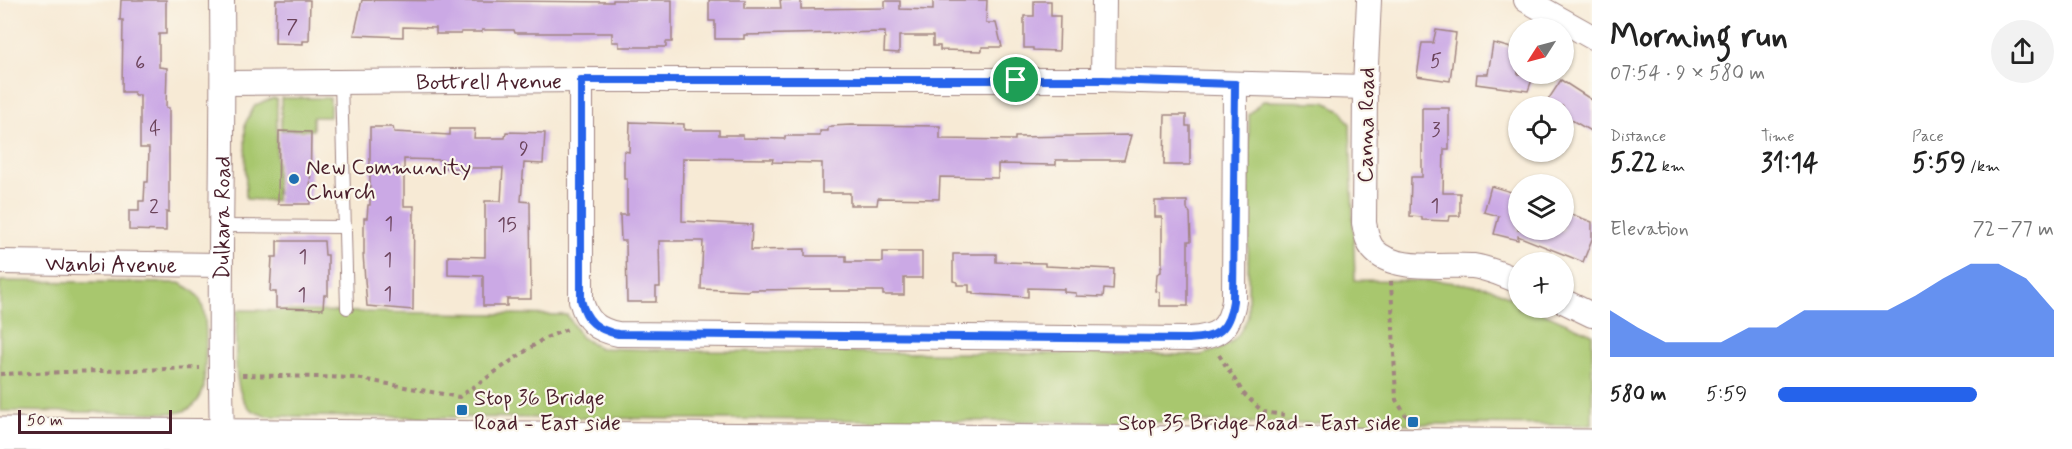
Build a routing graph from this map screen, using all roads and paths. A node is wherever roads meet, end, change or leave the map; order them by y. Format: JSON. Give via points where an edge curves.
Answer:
{"nodes":[{"id":1,"x":222,"y":0,"type":"edge"},
{"id":2,"x":1104,"y":0,"type":"edge"},
{"id":3,"x":1369,"y":0,"type":"edge"},
{"id":4,"x":1526,"y":0,"type":"edge"},
{"id":5,"x":1592,"y":37,"type":"edge"},
{"id":6,"x":581,"y":80,"type":"junction"},
{"id":7,"x":1103,"y":80,"type":"junction"},
{"id":8,"x":341,"y":81,"type":"junction"},
{"id":9,"x":223,"y":83,"type":"junction"},
{"id":10,"x":1235,"y":84,"type":"junction"},
{"id":11,"x":1365,"y":87,"type":"junction"},
{"id":12,"x":221,"y":226,"type":"junction"},
{"id":13,"x":345,"y":227,"type":"junction"},
{"id":14,"x":1381,"y":254,"type":"junction"},
{"id":15,"x":0,"y":262,"type":"edge"},
{"id":16,"x":221,"y":265,"type":"junction"},
{"id":17,"x":1508,"y":278,"type":"edge"},
{"id":18,"x":1574,"y":307,"type":"edge"},
{"id":19,"x":347,"y":308,"type":"dead end"},
{"id":20,"x":1592,"y":315,"type":"edge"},
{"id":21,"x":588,"y":320,"type":"junction"},
{"id":22,"x":1209,"y":337,"type":"junction"},
{"id":23,"x":220,"y":368,"type":"junction"},
{"id":24,"x":0,"y":374,"type":"edge"},
{"id":25,"x":1286,"y":415,"type":"dead end"},
{"id":26,"x":1396,"y":417,"type":"dead end"},
{"id":27,"x":1407,"y":417,"type":"junction"},
{"id":28,"x":1418,"y":417,"type":"dead end"},
{"id":29,"x":0,"y":434,"type":"edge"},
{"id":30,"x":222,"y":436,"type":"junction"},
{"id":31,"x":342,"y":443,"type":"edge"},
{"id":32,"x":1592,"y":446,"type":"edge"},
{"id":33,"x":1366,"y":448,"type":"edge"}],
"edges":[{"from":1,"to":9,"type":"street","name":"Dulkara Road"},
{"from":2,"to":7,"type":"street"},
{"from":3,"to":11,"type":"street","name":"Canna Road"},
{"from":4,"to":5,"type":"street"},
{"from":6,"to":7,"type":"street","name":"Bottrell Avenue"},
{"from":6,"to":8,"type":"street","name":"Bottrell Avenue"},
{"from":6,"to":21,"type":"street","via":[[581,300]]},
{"from":7,"to":10,"type":"street","name":"Bottrell Avenue"},
{"from":8,"to":9,"type":"street","name":"Bottrell Avenue"},
{"from":8,"to":13,"type":"lane"},
{"from":9,"to":12,"type":"street","name":"Dulkara Road"},
{"from":10,"to":11,"type":"street","name":"Bottrell Avenue"},
{"from":10,"to":22,"type":"street","via":[[1233,301],[1228,322]]},
{"from":11,"to":14,"type":"street","name":"Canna Road","via":[[1364,223],[1367,237]]},
{"from":12,"to":13,"type":"lane"},
{"from":12,"to":16,"type":"street","name":"Dulkara Road"},
{"from":13,"to":19,"type":"lane"},
{"from":14,"to":17,"type":"street","via":[[1418,265],[1476,267]]},
{"from":14,"to":27,"type":"path","via":[[1396,400]]},
{"from":15,"to":16,"type":"street","name":"Wanbi Avenue"},
{"from":16,"to":23,"type":"street","name":"Dulkara Road"},
{"from":18,"to":20,"type":"street"},
{"from":21,"to":22,"type":"street","via":[[618,334]]},
{"from":21,"to":23,"type":"path","via":[[543,339],[459,397],[356,378],[240,375]]},
{"from":22,"to":25,"type":"path","via":[[1244,394],[1263,412]]},
{"from":23,"to":24,"type":"path"},
{"from":23,"to":30,"type":"street","name":"Dulkara Road"},
{"from":26,"to":27,"type":"path"},
{"from":27,"to":28,"type":"path"},
{"from":29,"to":30,"type":"main road"},
{"from":30,"to":31,"type":"main road"},
{"from":31,"to":33,"type":"main road"},
{"from":32,"to":33,"type":"main road"}]}
